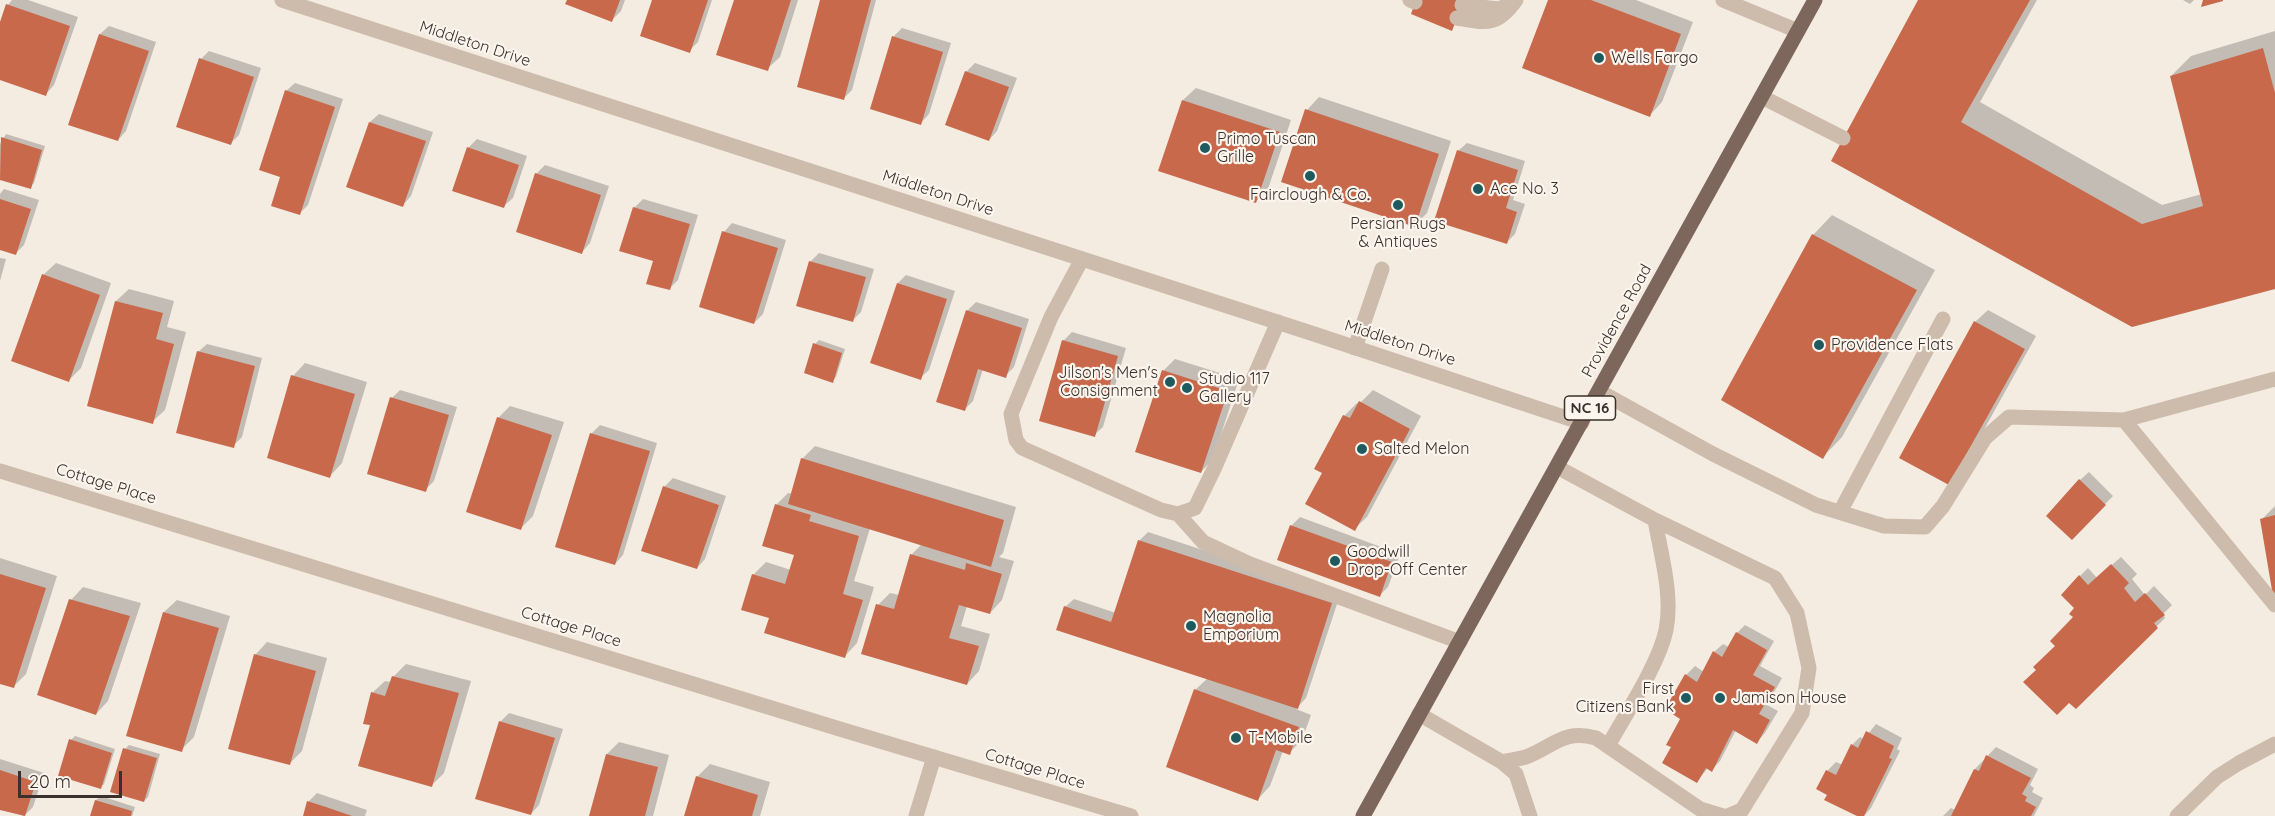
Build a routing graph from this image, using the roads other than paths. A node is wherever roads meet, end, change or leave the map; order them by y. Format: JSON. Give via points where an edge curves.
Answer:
{"nodes":[{"id":1,"x":282,"y":0,"type":"edge"},
{"id":2,"x":1723,"y":0,"type":"edge"},
{"id":3,"x":1815,"y":0,"type":"edge"},
{"id":4,"x":1516,"y":1,"type":"edge"},
{"id":5,"x":1460,"y":12,"type":"dead end"},
{"id":6,"x":1798,"y":31,"type":"junction"},
{"id":7,"x":1762,"y":97,"type":"junction"},
{"id":8,"x":1843,"y":138,"type":"dead end"},
{"id":9,"x":1082,"y":259,"type":"junction"},
{"id":10,"x":1382,"y":269,"type":"dead end"},
{"id":11,"x":1943,"y":320,"type":"dead end"},
{"id":12,"x":1278,"y":322,"type":"junction"},
{"id":13,"x":1355,"y":348,"type":"junction"},
{"id":14,"x":2275,"y":379,"type":"edge"},
{"id":15,"x":1599,"y":391,"type":"junction"},
{"id":16,"x":2124,"y":420,"type":"junction"},
{"id":17,"x":1582,"y":423,"type":"junction"},
{"id":18,"x":1557,"y":467,"type":"junction"},
{"id":19,"x":0,"y":471,"type":"edge"},
{"id":20,"x":1839,"y":512,"type":"junction"},
{"id":21,"x":1178,"y":514,"type":"junction"},
{"id":22,"x":1655,"y":520,"type":"junction"},
{"id":23,"x":2275,"y":605,"type":"edge"},
{"id":24,"x":1460,"y":642,"type":"junction"},
{"id":25,"x":1419,"y":714,"type":"junction"},
{"id":26,"x":2275,"y":744,"type":"edge"},
{"id":27,"x":1608,"y":746,"type":"junction"},
{"id":28,"x":934,"y":757,"type":"junction"},
{"id":29,"x":1503,"y":762,"type":"junction"},
{"id":30,"x":916,"y":816,"type":"edge"},
{"id":31,"x":1131,"y":816,"type":"edge"},
{"id":32,"x":1363,"y":816,"type":"edge"},
{"id":33,"x":1530,"y":816,"type":"edge"},
{"id":34,"x":1723,"y":816,"type":"edge"},
{"id":35,"x":1728,"y":816,"type":"edge"},
{"id":36,"x":2177,"y":816,"type":"edge"}],
"edges":[{"from":1,"to":9,"type":"street","name":"Middleton Drive"},
{"from":2,"to":6,"type":"street"},
{"from":3,"to":6,"type":"main road","name":"Providence Road","number":"NC 16"},
{"from":4,"to":5,"type":"street","via":[[1499,9]]},
{"from":6,"to":7,"type":"main road","name":"Providence Road","number":"NC 16"},
{"from":7,"to":8,"type":"street"},
{"from":7,"to":15,"type":"main road","name":"Providence Road","number":"NC 16"},
{"from":9,"to":12,"type":"street","name":"Middleton Drive"},
{"from":9,"to":21,"type":"street","via":[[1051,318],[1011,414],[1016,440],[1022,448]]},
{"from":10,"to":13,"type":"street"},
{"from":11,"to":20,"type":"street"},
{"from":12,"to":13,"type":"street","name":"Middleton Drive"},
{"from":12,"to":21,"type":"street","via":[[1194,508]]},
{"from":13,"to":17,"type":"street","name":"Middleton Drive"},
{"from":14,"to":16,"type":"street"},
{"from":15,"to":17,"type":"main road","name":"Providence Road","number":"NC 16"},
{"from":15,"to":20,"type":"street","via":[[1713,454],[1816,505]]},
{"from":16,"to":20,"type":"street","via":[[2009,417],[1985,438],[1943,506],[1925,527],[1884,526]]},
{"from":16,"to":23,"type":"street"},
{"from":17,"to":18,"type":"main road","name":"Providence Road","number":"NC 16"},
{"from":18,"to":22,"type":"street"},
{"from":18,"to":24,"type":"main road","name":"Providence Road","number":"NC 16"},
{"from":19,"to":28,"type":"street","name":"Cottage Place"},
{"from":21,"to":24,"type":"street","via":[[1203,542],[1250,564]]},
{"from":22,"to":27,"type":"street","via":[[1668,603],[1666,630],[1657,657]]},
{"from":22,"to":35,"type":"street","via":[[1775,578],[1797,613],[1809,668],[1802,713],[1742,810]]},
{"from":24,"to":25,"type":"main road","name":"Providence Road","number":"NC 16"},
{"from":25,"to":29,"type":"street"},
{"from":25,"to":32,"type":"main road","name":"Providence Road","number":"NC 16"},
{"from":26,"to":36,"type":"street","via":[[2217,777]]},
{"from":27,"to":29,"type":"street","via":[[1580,734]]},
{"from":27,"to":34,"type":"street","via":[[1701,810]]},
{"from":28,"to":30,"type":"street"},
{"from":28,"to":31,"type":"street","name":"Cottage Place"},
{"from":29,"to":33,"type":"street","via":[[1516,774]]}]}
